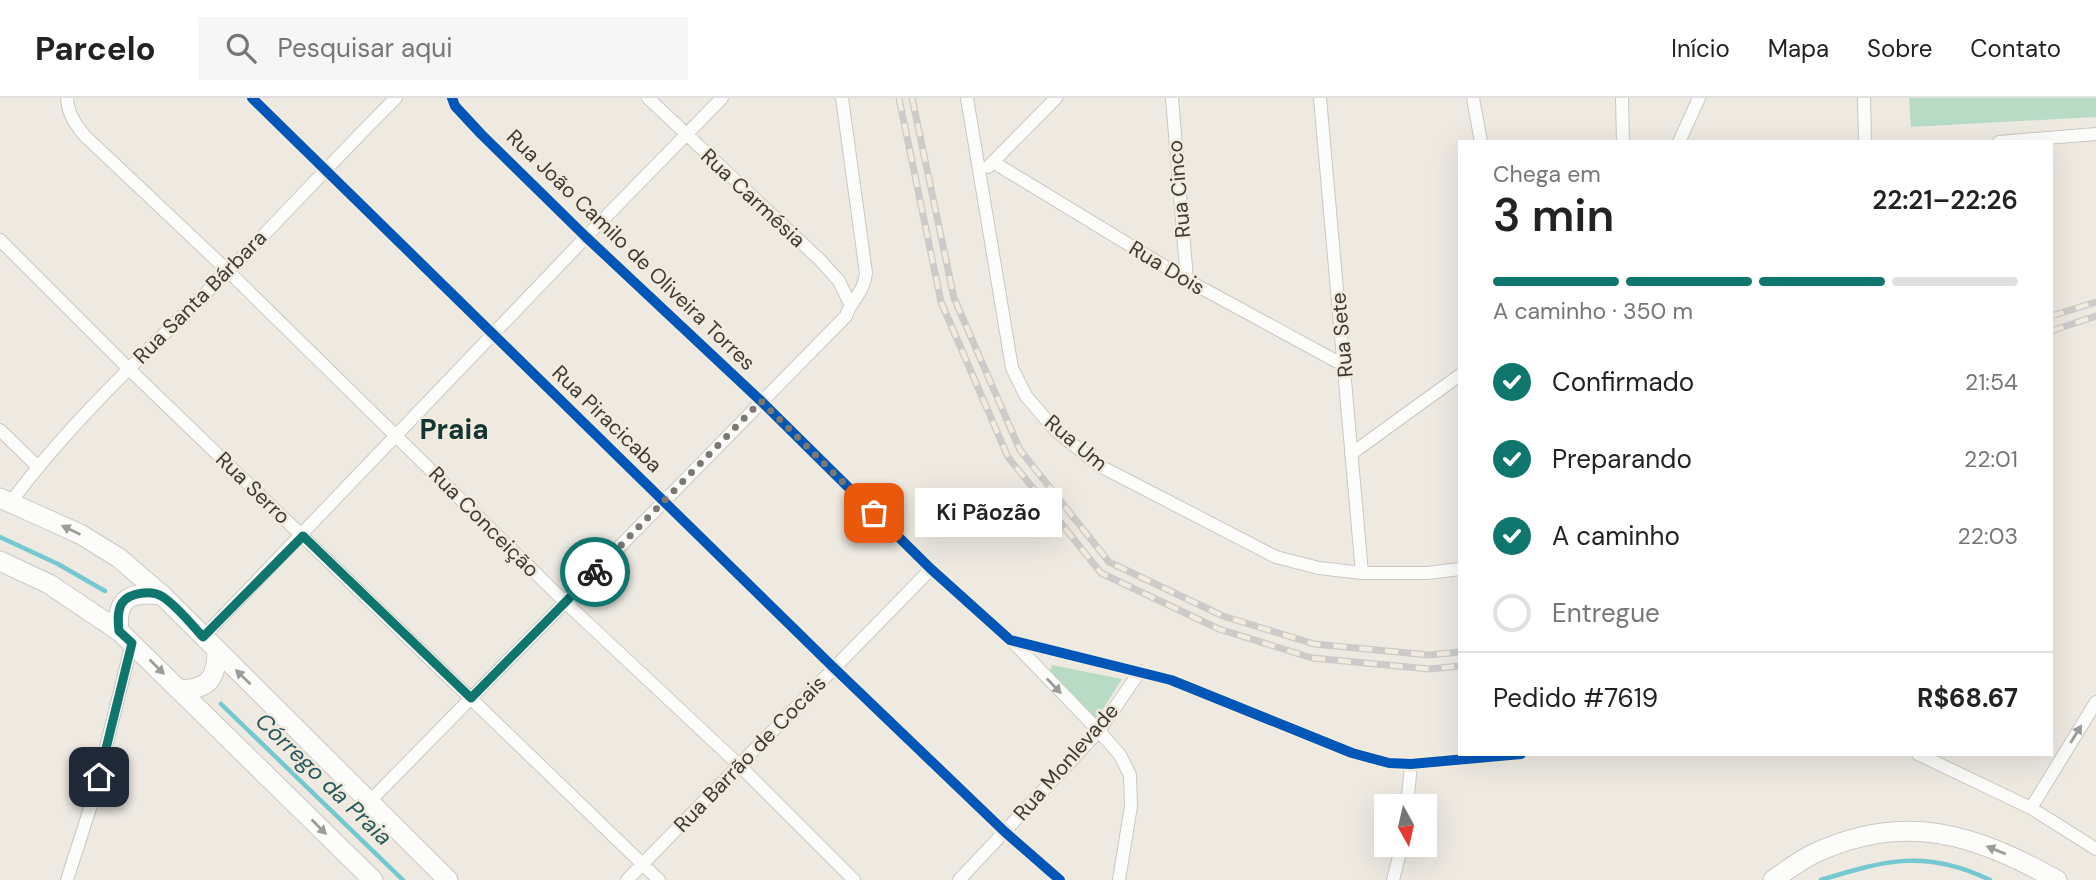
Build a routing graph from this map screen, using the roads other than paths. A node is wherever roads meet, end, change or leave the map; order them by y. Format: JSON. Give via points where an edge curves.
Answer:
{"nodes":[{"id":1,"x":67,"y":98,"type":"edge"},
{"id":2,"x":252,"y":98,"type":"edge"},
{"id":3,"x":397,"y":98,"type":"edge"},
{"id":4,"x":648,"y":98,"type":"edge"},
{"id":5,"x":722,"y":98,"type":"edge"},
{"id":6,"x":842,"y":98,"type":"edge"},
{"id":7,"x":967,"y":98,"type":"edge"},
{"id":8,"x":1056,"y":98,"type":"edge"},
{"id":9,"x":1172,"y":98,"type":"edge"},
{"id":10,"x":1320,"y":98,"type":"edge"},
{"id":11,"x":1473,"y":98,"type":"edge"},
{"id":12,"x":1622,"y":98,"type":"edge"},
{"id":13,"x":1699,"y":98,"type":"edge"},
{"id":14,"x":1864,"y":98,"type":"edge"},
{"id":15,"x":451,"y":101,"type":"edge"},
{"id":16,"x":2096,"y":134,"type":"edge"},
{"id":17,"x":686,"y":136,"type":"junction"},
{"id":18,"x":1481,"y":140,"type":"edge"},
{"id":19,"x":1623,"y":140,"type":"edge"},
{"id":20,"x":1680,"y":140,"type":"edge"},
{"id":21,"x":1865,"y":140,"type":"edge"},
{"id":22,"x":2023,"y":140,"type":"edge"},
{"id":23,"x":993,"y":162,"type":"junction"},
{"id":24,"x":324,"y":170,"type":"junction"},
{"id":25,"x":980,"y":175,"type":"junction"},
{"id":26,"x":586,"y":237,"type":"junction"},
{"id":27,"x":0,"y":240,"type":"edge"},
{"id":28,"x":228,"y":271,"type":"junction"},
{"id":29,"x":1187,"y":281,"type":"junction"},
{"id":30,"x":850,"y":304,"type":"junction"},
{"id":31,"x":494,"y":335,"type":"junction"},
{"id":32,"x":1345,"y":366,"type":"junction"},
{"id":33,"x":129,"y":369,"type":"junction"},
{"id":34,"x":1458,"y":376,"type":"edge"},
{"id":35,"x":761,"y":401,"type":"junction"},
{"id":36,"x":0,"y":430,"type":"edge"},
{"id":37,"x":397,"y":436,"type":"junction"},
{"id":38,"x":1351,"y":454,"type":"junction"},
{"id":39,"x":37,"y":467,"type":"junction"},
{"id":40,"x":6,"y":500,"type":"edge"},
{"id":41,"x":664,"y":500,"type":"junction"},
{"id":42,"x":303,"y":536,"type":"junction"},
{"id":43,"x":0,"y":561,"type":"edge"},
{"id":44,"x":931,"y":569,"type":"junction"},
{"id":45,"x":1458,"y":569,"type":"edge"},
{"id":46,"x":1362,"y":573,"type":"junction"},
{"id":47,"x":162,"y":595,"type":"junction"},
{"id":48,"x":565,"y":603,"type":"junction"},
{"id":49,"x":126,"y":637,"type":"junction"},
{"id":50,"x":203,"y":637,"type":"junction"},
{"id":51,"x":1010,"y":640,"type":"junction"},
{"id":52,"x":217,"y":652,"type":"junction"},
{"id":53,"x":834,"y":668,"type":"junction"},
{"id":54,"x":1140,"y":671,"type":"junction"},
{"id":55,"x":180,"y":690,"type":"junction"},
{"id":56,"x":471,"y":698,"type":"junction"},
{"id":57,"x":2096,"y":702,"type":"edge"},
{"id":58,"x":1099,"y":731,"type":"junction"},
{"id":59,"x":1499,"y":756,"type":"edge"},
{"id":60,"x":1922,"y":756,"type":"edge"},
{"id":61,"x":1412,"y":764,"type":"junction"},
{"id":62,"x":739,"y":765,"type":"junction"},
{"id":63,"x":1409,"y":794,"type":"edge"},
{"id":64,"x":370,"y":801,"type":"junction"},
{"id":65,"x":2031,"y":808,"type":"junction"},
{"id":66,"x":1005,"y":832,"type":"junction"},
{"id":67,"x":2096,"y":849,"type":"edge"},
{"id":68,"x":1399,"y":858,"type":"edge"},
{"id":69,"x":642,"y":864,"type":"junction"},
{"id":70,"x":67,"y":880,"type":"edge"},
{"id":71,"x":373,"y":880,"type":"edge"},
{"id":72,"x":448,"y":880,"type":"edge"},
{"id":73,"x":627,"y":880,"type":"edge"},
{"id":74,"x":659,"y":880,"type":"edge"},
{"id":75,"x":854,"y":880,"type":"edge"},
{"id":76,"x":959,"y":880,"type":"edge"},
{"id":77,"x":1060,"y":880,"type":"edge"},
{"id":78,"x":1119,"y":880,"type":"edge"},
{"id":79,"x":1393,"y":880,"type":"edge"},
{"id":80,"x":1773,"y":880,"type":"edge"},
{"id":81,"x":2057,"y":880,"type":"edge"}],
"edges":[{"from":1,"to":28,"type":"street","name":"Rua Conceição","via":[[67,109],[85,136]]},
{"from":2,"to":24,"type":"street","name":"Rua Piracicaba"},
{"from":3,"to":24,"type":"street","name":"Rua Santa Bárbara"},
{"from":4,"to":17,"type":"street","name":"Rua Carmésia"},
{"from":5,"to":17,"type":"street"},
{"from":6,"to":30,"type":"street","via":[[866,273],[865,286]]},
{"from":7,"to":25,"type":"street","name":"Rua Um"},
{"from":8,"to":23,"type":"street"},
{"from":9,"to":29,"type":"street","name":"Rua Cinco"},
{"from":10,"to":32,"type":"street","name":"Rua Sete"},
{"from":11,"to":18,"type":"street"},
{"from":12,"to":19,"type":"street"},
{"from":13,"to":20,"type":"street"},
{"from":14,"to":21,"type":"street"},
{"from":15,"to":26,"type":"street","name":"Rua João Camilo de Oliveira Torres"},
{"from":16,"to":22,"type":"street"},
{"from":17,"to":26,"type":"street"},
{"from":17,"to":30,"type":"street","name":"Rua Carmésia","via":[[820,260],[839,281]]},
{"from":23,"to":25,"type":"street"},
{"from":23,"to":29,"type":"street","name":"Rua Dois"},
{"from":24,"to":28,"type":"street","name":"Rua Santa Bárbara"},
{"from":24,"to":31,"type":"street","name":"Rua Piracicaba"},
{"from":25,"to":46,"type":"street","name":"Rua Um","via":[[1012,368],[1026,396],[1055,430],[1100,466],[1276,557]]},
{"from":26,"to":31,"type":"street"},
{"from":26,"to":35,"type":"street","name":"Rua João Camilo de Oliveira Torres"},
{"from":27,"to":33,"type":"street","name":"Rua Serro"},
{"from":28,"to":33,"type":"street","name":"Rua Santa Bárbara"},
{"from":28,"to":37,"type":"street","name":"Rua Conceição"},
{"from":29,"to":32,"type":"street","name":"Rua Dois"},
{"from":30,"to":35,"type":"street","via":[[835,329]]},
{"from":31,"to":37,"type":"street"},
{"from":31,"to":41,"type":"street","name":"Rua Piracicaba"},
{"from":32,"to":38,"type":"street","name":"Rua Sete"},
{"from":33,"to":39,"type":"street","name":"Rua Santa Bárbara"},
{"from":33,"to":42,"type":"street","name":"Rua Serro"},
{"from":34,"to":38,"type":"street"},
{"from":35,"to":41,"type":"street"},
{"from":35,"to":44,"type":"street","name":"Rua João Camilo de Oliveira Torres"},
{"from":36,"to":39,"type":"street"},
{"from":37,"to":42,"type":"street"},
{"from":37,"to":48,"type":"street","name":"Rua Conceição"},
{"from":38,"to":46,"type":"street","name":"Rua Sete"},
{"from":39,"to":40,"type":"street","name":"Rua Santa Bárbara"},
{"from":47,"to":40,"type":"main road","one_way":true,"via":[[120,558]]},
{"from":41,"to":48,"type":"street"},
{"from":41,"to":53,"type":"street","name":"Rua Piracicaba"},
{"from":42,"to":50,"type":"street"},
{"from":42,"to":56,"type":"street","name":"Rua Serro"},
{"from":43,"to":49,"type":"main road","via":[[49,584]]},
{"from":44,"to":51,"type":"street","name":"Rua João Camilo de Oliveira Torres"},
{"from":44,"to":53,"type":"street","name":"Rua Barrão de Cocais"},
{"from":45,"to":46,"type":"street","name":"Rua Um"},
{"from":47,"to":49,"type":"main road","via":[[132,595],[123,602],[120,611]]},
{"from":47,"to":50,"type":"main road"},
{"from":48,"to":56,"type":"street"},
{"from":48,"to":62,"type":"street","name":"Rua Conceição"},
{"from":49,"to":55,"type":"main road","one_way":true},
{"from":49,"to":70,"type":"street","via":[[121,689]]},
{"from":50,"to":52,"type":"main road"},
{"from":51,"to":54,"type":"street","name":"Rua João Camilo de Oliveira Torres"},
{"from":51,"to":58,"type":"street","one_way":true},
{"from":52,"to":55,"type":"main road","via":[[215,670],[205,685]]},
{"from":64,"to":52,"type":"main road","one_way":true},
{"from":53,"to":62,"type":"street","name":"Rua Barrão de Cocais"},
{"from":53,"to":66,"type":"street","name":"Rua Piracicaba"},
{"from":54,"to":58,"type":"street","name":"Rua Monlevade"},
{"from":54,"to":61,"type":"street","name":"Rua João Camilo de Oliveira Torres","via":[[1352,753]]},
{"from":55,"to":71,"type":"main road","one_way":true},
{"from":56,"to":64,"type":"street"},
{"from":56,"to":69,"type":"street","name":"Rua Serro"},
{"from":65,"to":57,"type":"street","one_way":true},
{"from":58,"to":66,"type":"street","name":"Rua Monlevade"},
{"from":58,"to":78,"type":"street","via":[[1130,775],[1131,806]]},
{"from":59,"to":61,"type":"street","name":"Rua João Camilo de Oliveira Torres"},
{"from":60,"to":65,"type":"street"},
{"from":61,"to":63,"type":"street"},
{"from":62,"to":69,"type":"street","name":"Rua Barrão de Cocais"},
{"from":62,"to":75,"type":"street","name":"Rua Conceição"},
{"from":64,"to":72,"type":"main road"},
{"from":65,"to":67,"type":"street"},
{"from":66,"to":76,"type":"street","name":"Rua Monlevade"},
{"from":66,"to":77,"type":"street","name":"Rua Piracicaba"},
{"from":68,"to":79,"type":"street"},
{"from":69,"to":73,"type":"street","name":"Rua Barrão de Cocais"},
{"from":69,"to":74,"type":"street","name":"Rua Serro"},
{"from":81,"to":80,"type":"main road","one_way":true,"via":[[1968,838],[1932,831],[1856,838],[1812,855]]}]}
